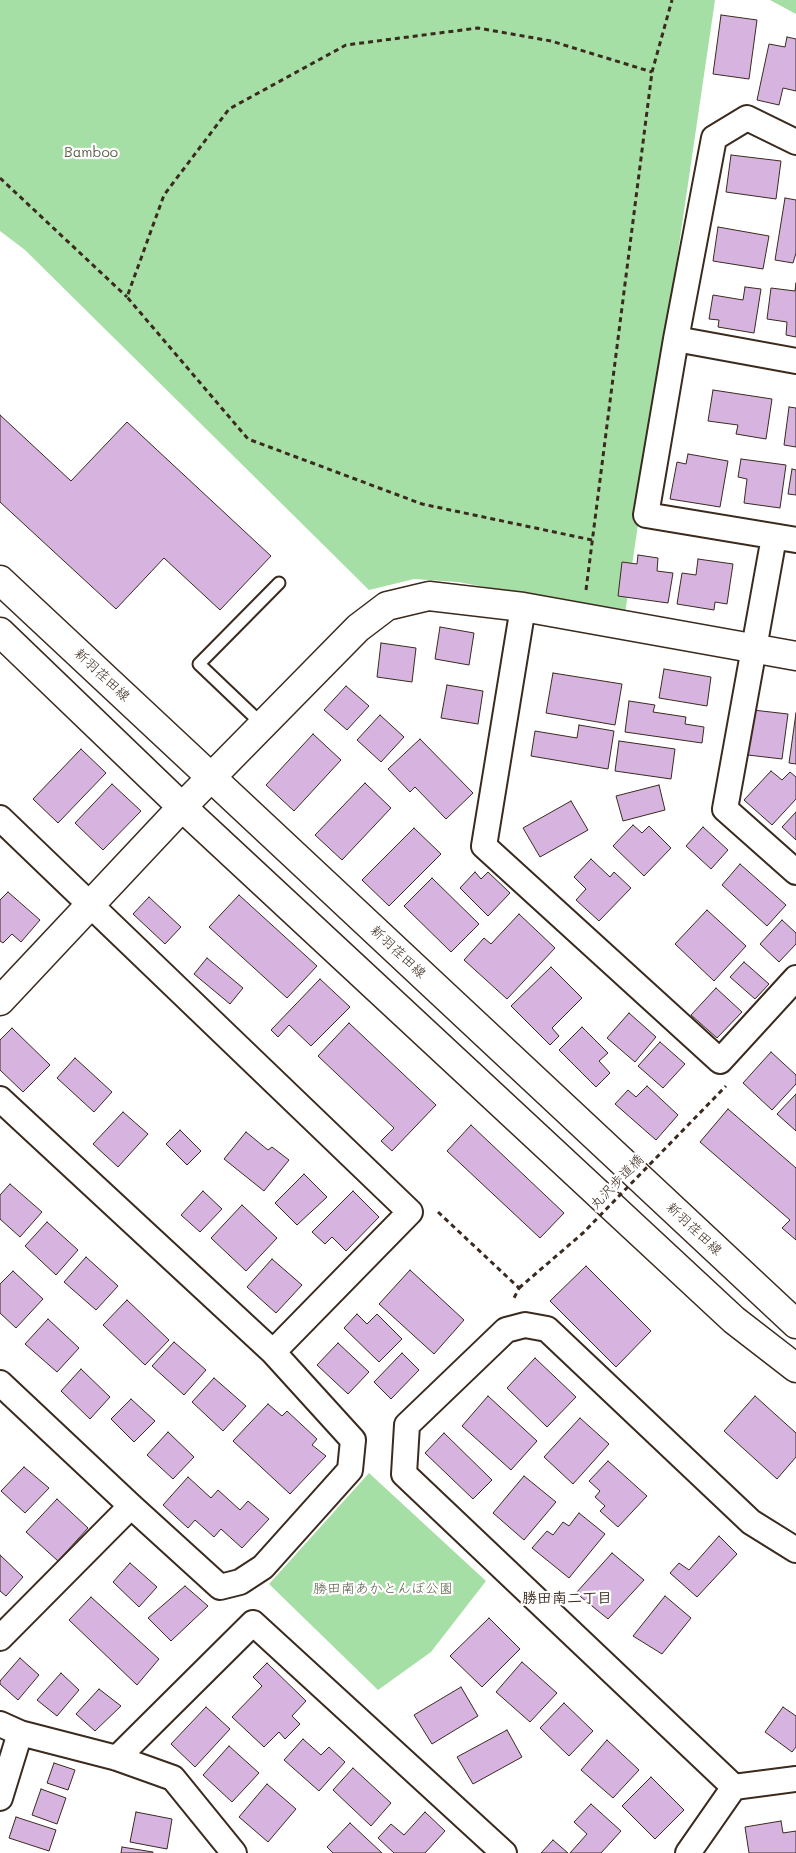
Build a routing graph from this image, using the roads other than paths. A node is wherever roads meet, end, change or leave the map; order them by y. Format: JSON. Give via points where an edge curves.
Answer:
{"nodes":[{"id":1,"x":796,"y":142,"type":"edge"},
{"id":2,"x":676,"y":339,"type":"junction"},
{"id":3,"x":796,"y":361,"type":"edge"},
{"id":4,"x":785,"y":538,"type":"edge"},
{"id":5,"x":0,"y":580,"type":"edge"},
{"id":6,"x":279,"y":583,"type":"dead end"},
{"id":7,"x":523,"y":607,"type":"junction"},
{"id":8,"x":0,"y":632,"type":"edge"},
{"id":9,"x":754,"y":649,"type":"junction"},
{"id":10,"x":796,"y":656,"type":"edge"},
{"id":11,"x":263,"y":725,"type":"junction"},
{"id":12,"x":212,"y":777,"type":"junction"},
{"id":13,"x":182,"y":807,"type":"junction"},
{"id":14,"x":0,"y":818,"type":"edge"},
{"id":15,"x":796,"y":872,"type":"edge"},
{"id":16,"x":91,"y":904,"type":"junction"},
{"id":17,"x":796,"y":978,"type":"edge"},
{"id":18,"x":0,"y":1001,"type":"edge"},
{"id":19,"x":0,"y":1099,"type":"edge"},
{"id":20,"x":796,"y":1324,"type":"edge"},
{"id":21,"x":273,"y":1352,"type":"junction"},
{"id":22,"x":796,"y":1368,"type":"edge"},
{"id":23,"x":0,"y":1383,"type":"edge"},
{"id":24,"x":131,"y":1506,"type":"junction"},
{"id":25,"x":796,"y":1550,"type":"edge"},
{"id":26,"x":0,"y":1639,"type":"edge"},
{"id":27,"x":10,"y":1728,"type":"edge"},
{"id":28,"x":117,"y":1758,"type":"junction"},
{"id":29,"x":796,"y":1779,"type":"edge"},
{"id":30,"x":734,"y":1787,"type":"junction"},
{"id":31,"x":0,"y":1798,"type":"edge"},
{"id":32,"x":495,"y":1851,"type":"edge"},
{"id":33,"x":234,"y":1853,"type":"edge"},
{"id":34,"x":688,"y":1853,"type":"edge"}],
"edges":[{"from":1,"to":2,"type":"street","via":[[747,118],[714,138]]},
{"from":2,"to":3,"type":"street"},
{"from":2,"to":4,"type":"street","via":[[646,515]]},
{"from":4,"to":9,"type":"street"},
{"from":5,"to":12,"type":"street","name":"新羽荏田線"},
{"from":6,"to":11,"type":"lane","via":[[199,664]]},
{"from":7,"to":9,"type":"street"},
{"from":7,"to":11,"type":"street","via":[[429,596],[387,606],[358,628]]},
{"from":7,"to":17,"type":"street","via":[[484,846],[720,1061]]},
{"from":8,"to":13,"type":"street"},
{"from":9,"to":10,"type":"street"},
{"from":9,"to":15,"type":"street","via":[[725,809]]},
{"from":11,"to":12,"type":"street"},
{"from":12,"to":13,"type":"street"},
{"from":12,"to":20,"type":"street","name":"新羽荏田線"},
{"from":13,"to":16,"type":"street"},
{"from":13,"to":22,"type":"street","via":[[734,1320]]},
{"from":14,"to":16,"type":"street"},
{"from":16,"to":18,"type":"street"},
{"from":16,"to":21,"type":"street","via":[[410,1212]]},
{"from":19,"to":21,"type":"street"},
{"from":21,"to":24,"type":"street","via":[[353,1440],[350,1470],[263,1567],[240,1582],[220,1587]]},
{"from":23,"to":24,"type":"street"},
{"from":24,"to":26,"type":"street"},
{"from":25,"to":30,"type":"street","via":[[751,1522],[547,1328],[525,1324],[506,1330],[407,1425],[404,1474]]},
{"from":27,"to":28,"type":"street"},
{"from":27,"to":31,"type":"street"},
{"from":28,"to":32,"type":"street","via":[[253,1623]]},
{"from":28,"to":33,"type":"street","via":[[173,1778]]},
{"from":29,"to":30,"type":"street"},
{"from":30,"to":34,"type":"street"}]}
